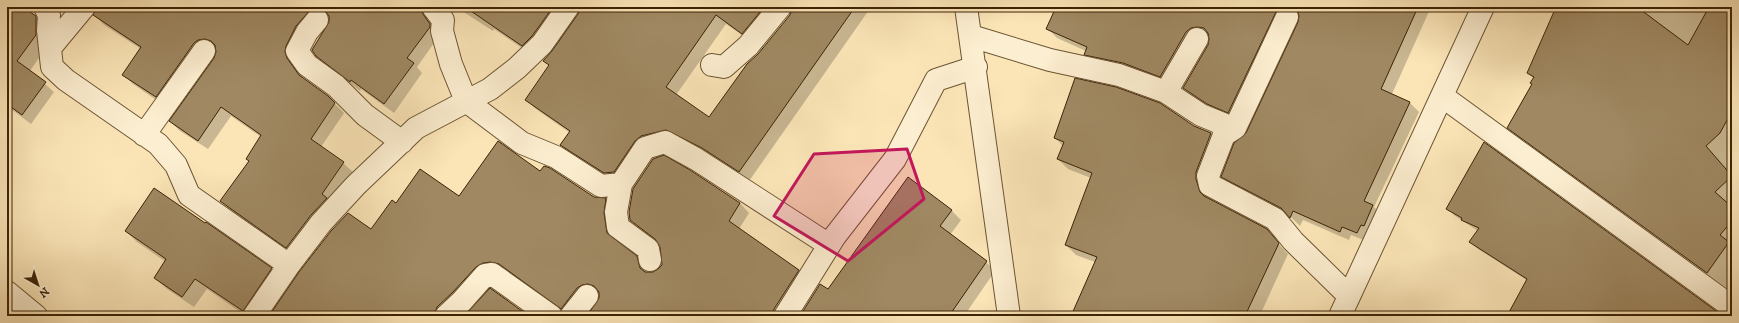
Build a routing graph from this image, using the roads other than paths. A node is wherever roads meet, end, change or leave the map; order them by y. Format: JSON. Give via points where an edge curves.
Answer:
{"nodes":[{"id":1,"x":45,"y":7,"type":"edge"},
{"id":2,"x":84,"y":7,"type":"edge"},
{"id":3,"x":433,"y":7,"type":"edge"},
{"id":4,"x":568,"y":7,"type":"edge"},
{"id":5,"x":780,"y":7,"type":"edge"},
{"id":6,"x":966,"y":7,"type":"edge"},
{"id":7,"x":1483,"y":7,"type":"edge"},
{"id":8,"x":1287,"y":18,"type":"dead end"},
{"id":9,"x":317,"y":20,"type":"dead end"},
{"id":10,"x":971,"y":36,"type":"junction"},
{"id":11,"x":1197,"y":39,"type":"dead end"},
{"id":12,"x":50,"y":48,"type":"junction"},
{"id":13,"x":204,"y":51,"type":"dead end"},
{"id":14,"x":712,"y":65,"type":"dead end"},
{"id":15,"x":976,"y":67,"type":"junction"},
{"id":16,"x":1166,"y":92,"type":"junction"},
{"id":17,"x":1442,"y":96,"type":"junction"},
{"id":18,"x":466,"y":101,"type":"junction"},
{"id":19,"x":144,"y":135,"type":"junction"},
{"id":20,"x":1224,"y":135,"type":"junction"},
{"id":21,"x":402,"y":142,"type":"junction"},
{"id":22,"x":620,"y":184,"type":"junction"},
{"id":23,"x":829,"y":245,"type":"junction"},
{"id":24,"x":650,"y":260,"type":"dead end"},
{"id":25,"x":289,"y":265,"type":"junction"},
{"id":26,"x":7,"y":292,"type":"edge"},
{"id":27,"x":587,"y":296,"type":"dead end"},
{"id":28,"x":1349,"y":296,"type":"junction"},
{"id":29,"x":1732,"y":307,"type":"edge"},
{"id":30,"x":36,"y":316,"type":"edge"},
{"id":31,"x":254,"y":316,"type":"edge"},
{"id":32,"x":446,"y":316,"type":"edge"},
{"id":33,"x":551,"y":316,"type":"edge"},
{"id":34,"x":571,"y":316,"type":"edge"},
{"id":35,"x":785,"y":316,"type":"edge"},
{"id":36,"x":1009,"y":316,"type":"edge"},
{"id":37,"x":1340,"y":316,"type":"edge"}],
"edges":[{"from":1,"to":12,"type":"street","via":[[49,15]]},
{"from":2,"to":12,"type":"street"},
{"from":3,"to":18,"type":"street","via":[[444,20],[442,31],[451,64]]},
{"from":4,"to":18,"type":"street","via":[[542,44],[517,68],[490,89]]},
{"from":5,"to":14,"type":"street","via":[[748,46],[724,67]]},
{"from":6,"to":10,"type":"street"},
{"from":7,"to":17,"type":"street"},
{"from":8,"to":20,"type":"street","via":[[1236,128]]},
{"from":9,"to":21,"type":"street","via":[[297,50],[307,65],[336,86],[365,115]]},
{"from":10,"to":15,"type":"street"},
{"from":10,"to":16,"type":"street","via":[[1050,60],[1118,75]]},
{"from":11,"to":16,"type":"street"},
{"from":12,"to":19,"type":"street","via":[[52,67],[66,80]]},
{"from":13,"to":19,"type":"street"},
{"from":15,"to":23,"type":"street","via":[[936,80],[895,159]]},
{"from":15,"to":36,"type":"street"},
{"from":16,"to":20,"type":"street","via":[[1201,115],[1223,124]]},
{"from":17,"to":28,"type":"street"},
{"from":17,"to":29,"type":"street"},
{"from":18,"to":21,"type":"street","via":[[416,128]]},
{"from":18,"to":22,"type":"street","via":[[522,143],[556,157],[601,186]]},
{"from":19,"to":25,"type":"street","via":[[158,144],[176,165],[189,195]]},
{"from":20,"to":28,"type":"street","via":[[1208,176],[1210,185],[1275,219]]},
{"from":21,"to":25,"type":"street","via":[[356,185]]},
{"from":22,"to":23,"type":"street","via":[[645,148],[665,142],[696,159]]},
{"from":22,"to":24,"type":"street","via":[[616,212],[618,227],[648,249]]},
{"from":23,"to":35,"type":"street"},
{"from":25,"to":31,"type":"street"},
{"from":26,"to":30,"type":"street"},
{"from":27,"to":34,"type":"street"},
{"from":28,"to":37,"type":"street"},
{"from":32,"to":33,"type":"street","via":[[485,275],[492,274]]}]}
